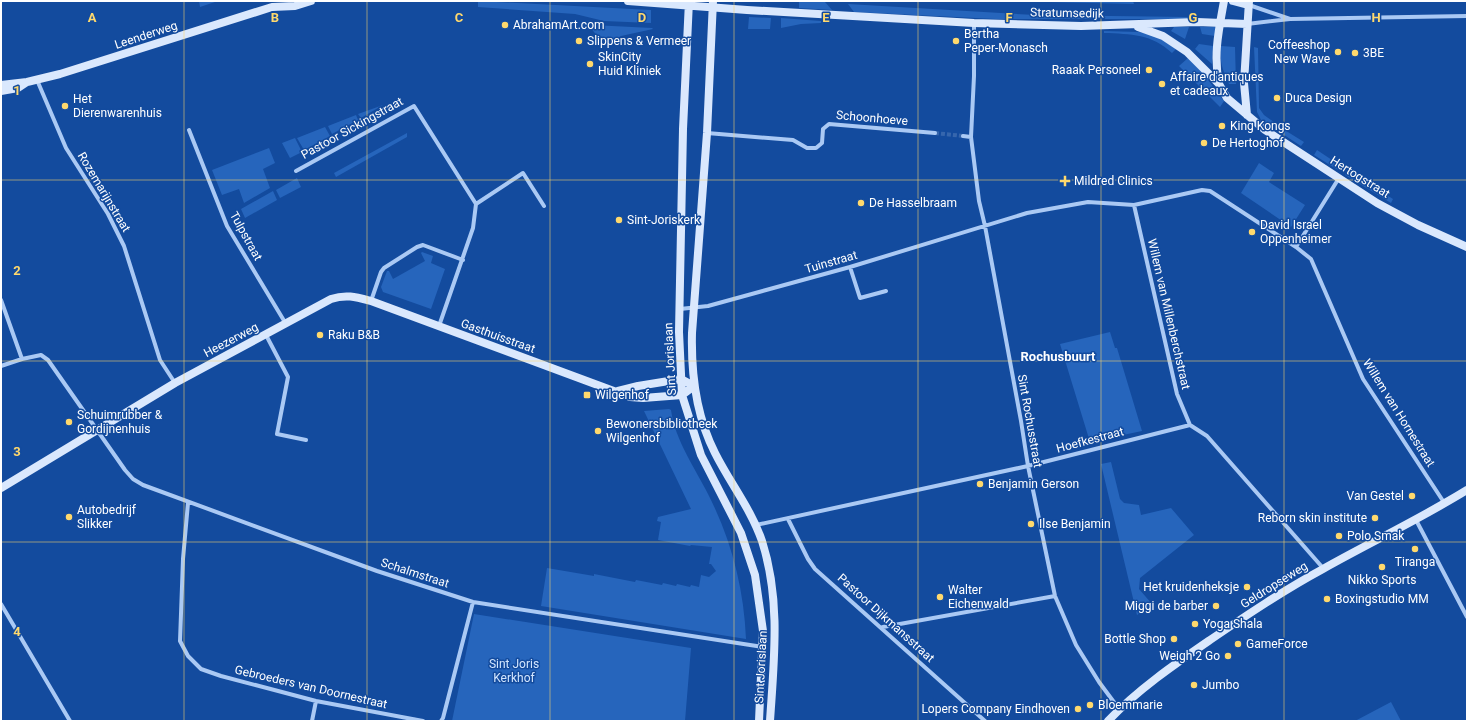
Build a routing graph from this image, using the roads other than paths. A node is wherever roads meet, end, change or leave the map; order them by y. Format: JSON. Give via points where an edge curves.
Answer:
{"nodes":[{"id":1,"x":281,"y":1,"type":"edge"},
{"id":2,"x":311,"y":1,"type":"edge"},
{"id":3,"x":628,"y":1,"type":"edge"},
{"id":4,"x":1224,"y":1,"type":"edge"},
{"id":5,"x":1233,"y":1,"type":"edge"},
{"id":6,"x":689,"y":3,"type":"edge"},
{"id":7,"x":1249,"y":3,"type":"edge"},
{"id":8,"x":713,"y":4,"type":"edge"},
{"id":9,"x":272,"y":7,"type":"junction"},
{"id":10,"x":1467,"y":16,"type":"edge"},
{"id":11,"x":1290,"y":19,"type":"junction"},
{"id":12,"x":974,"y":23,"type":"junction"},
{"id":13,"x":1220,"y":23,"type":"junction"},
{"id":14,"x":1247,"y":24,"type":"junction"},
{"id":15,"x":1134,"y":26,"type":"junction"},
{"id":16,"x":37,"y":80,"type":"junction"},
{"id":17,"x":27,"y":82,"type":"junction"},
{"id":18,"x":1219,"y":84,"type":"junction"},
{"id":19,"x":1,"y":85,"type":"edge"},
{"id":20,"x":1,"y":91,"type":"edge"},
{"id":21,"x":1247,"y":115,"type":"junction"},
{"id":22,"x":189,"y":130,"type":"dead end"},
{"id":23,"x":707,"y":133,"type":"junction"},
{"id":24,"x":935,"y":134,"type":"tunnel mouth"},
{"id":25,"x":963,"y":136,"type":"tunnel mouth"},
{"id":26,"x":971,"y":137,"type":"junction"},
{"id":27,"x":296,"y":171,"type":"dead end"},
{"id":28,"x":1338,"y":178,"type":"junction"},
{"id":29,"x":476,"y":204,"type":"junction"},
{"id":30,"x":1134,"y":205,"type":"junction"},
{"id":31,"x":544,"y":206,"type":"dead end"},
{"id":32,"x":985,"y":226,"type":"junction"},
{"id":33,"x":1296,"y":247,"type":"junction"},
{"id":34,"x":1467,"y":247,"type":"edge"},
{"id":35,"x":463,"y":260,"type":"junction"},
{"id":36,"x":850,"y":267,"type":"junction"},
{"id":37,"x":886,"y":291,"type":"dead end"},
{"id":38,"x":1,"y":300,"type":"edge"},
{"id":39,"x":371,"y":301,"type":"junction"},
{"id":40,"x":694,"y":308,"type":"junction"},
{"id":41,"x":680,"y":310,"type":"junction"},
{"id":42,"x":286,"y":324,"type":"junction"},
{"id":43,"x":439,"y":327,"type":"junction"},
{"id":44,"x":266,"y":335,"type":"junction"},
{"id":45,"x":22,"y":359,"type":"junction"},
{"id":46,"x":1,"y":366,"type":"edge"},
{"id":47,"x":681,"y":379,"type":"junction"},
{"id":48,"x":175,"y":383,"type":"junction"},
{"id":49,"x":694,"y":386,"type":"junction"},
{"id":50,"x":618,"y":391,"type":"junction"},
{"id":51,"x":682,"y":395,"type":"junction"},
{"id":52,"x":1190,"y":425,"type":"junction"},
{"id":53,"x":98,"y":430,"type":"junction"},
{"id":54,"x":306,"y":440,"type":"dead end"},
{"id":55,"x":1028,"y":466,"type":"junction"},
{"id":56,"x":1,"y":488,"type":"edge"},
{"id":57,"x":1467,"y":490,"type":"edge"},
{"id":58,"x":188,"y":503,"type":"junction"},
{"id":59,"x":1445,"y":504,"type":"junction"},
{"id":60,"x":788,"y":519,"type":"junction"},
{"id":61,"x":1416,"y":520,"type":"junction"},
{"id":62,"x":756,"y":525,"type":"junction"},
{"id":63,"x":1323,"y":568,"type":"junction"},
{"id":64,"x":1055,"y":596,"type":"junction"},
{"id":65,"x":473,"y":602,"type":"junction"},
{"id":66,"x":1,"y":604,"type":"edge"},
{"id":67,"x":3,"y":611,"type":"edge"},
{"id":68,"x":1467,"y":617,"type":"edge"},
{"id":69,"x":882,"y":627,"type":"junction"},
{"id":70,"x":764,"y":647,"type":"junction"},
{"id":71,"x":316,"y":701,"type":"junction"},
{"id":72,"x":1119,"y":709,"type":"junction"},
{"id":73,"x":70,"y":721,"type":"edge"},
{"id":74,"x":312,"y":721,"type":"edge"},
{"id":75,"x":423,"y":721,"type":"edge"},
{"id":76,"x":441,"y":721,"type":"edge"},
{"id":77,"x":759,"y":721,"type":"edge"},
{"id":78,"x":770,"y":721,"type":"edge"},
{"id":79,"x":985,"y":721,"type":"edge"},
{"id":80,"x":1108,"y":721,"type":"edge"}],
"edges":[{"from":1,"to":9,"type":"street","name":"Leenderweg"},
{"from":2,"to":9,"type":"street","name":"Leenderweg","via":[[295,6]]},
{"from":3,"to":6,"type":"street","name":"Stratumsedijk"},
{"from":4,"to":13,"type":"street","name":"Hertogstraat"},
{"from":5,"to":7,"type":"street","name":"Stratumsedijk"},
{"from":6,"to":8,"type":"street","name":"Stratumsedijk"},
{"from":6,"to":41,"type":"street","name":"Sint Jorislaan","via":[[683,129]]},
{"from":7,"to":11,"type":"street","name":"Stratumsedijk"},
{"from":7,"to":14,"type":"street"},
{"from":8,"to":12,"type":"street","name":"Stratumsedijk","via":[[798,14]]},
{"from":8,"to":23,"type":"street","name":"Sint Jorislaan"},
{"from":9,"to":16,"type":"street","name":"Leenderweg","via":[[118,57]]},
{"from":10,"to":11,"type":"street","name":"Stratumsedijk"},
{"from":11,"to":14,"type":"street","name":"Stratumsedijk"},
{"from":12,"to":15,"type":"street","name":"Stratumsedijk"},
{"from":12,"to":26,"type":"street","name":"Sint Rochusstraat"},
{"from":13,"to":14,"type":"street","name":"Stratumsedijk"},
{"from":13,"to":15,"type":"street","name":"Stratumsedijk"},
{"from":13,"to":18,"type":"street","name":"Hertogstraat","via":[[1216,48]]},
{"from":14,"to":21,"type":"street","via":[[1244,83]]},
{"from":15,"to":18,"type":"street","name":"Hertogstraat","via":[[1163,36],[1187,52]]},
{"from":16,"to":17,"type":"street","name":"Leenderweg"},
{"from":16,"to":48,"type":"street","name":"Rozemarijnstraat","via":[[61,137],[108,214],[124,246],[160,360]]},
{"from":17,"to":19,"type":"street","name":"Leenderweg"},
{"from":17,"to":20,"type":"street","name":"Leenderweg","via":[[18,88]]},
{"from":18,"to":21,"type":"street","name":"Hertogstraat","via":[[1227,98]]},
{"from":21,"to":28,"type":"street","name":"Hertogstraat","via":[[1265,130]]},
{"from":22,"to":42,"type":"street","name":"Tulpstraat","via":[[227,226]]},
{"from":23,"to":24,"type":"street","name":"Schoonhoeve","via":[[793,140],[807,148],[816,148],[822,143],[823,129],[829,124]]},
{"from":23,"to":40,"type":"street","name":"Sint Jorislaan"},
{"from":25,"to":26,"type":"street"},
{"from":26,"to":32,"type":"street","name":"Sint Rochusstraat","via":[[979,201]]},
{"from":27,"to":29,"type":"street","name":"Pastoor Sickingstraat","via":[[414,106]]},
{"from":28,"to":33,"type":"street"},
{"from":28,"to":34,"type":"street","name":"Hertogstraat","via":[[1397,214]]},
{"from":29,"to":31,"type":"street","via":[[523,173]]},
{"from":29,"to":35,"type":"street","via":[[473,228]]},
{"from":30,"to":32,"type":"street","name":"Tuinstraat","via":[[1088,202],[1026,213]]},
{"from":30,"to":33,"type":"street","name":"Willem van Hornestraat","via":[[1202,190],[1210,191]]},
{"from":30,"to":52,"type":"street","name":"Willem van Millenberchstraat","via":[[1176,394]]},
{"from":32,"to":36,"type":"street","name":"Tuinstraat"},
{"from":32,"to":55,"type":"street","name":"Sint Rochusstraat"},
{"from":33,"to":59,"type":"street","name":"Willem van Hornestraat","via":[[1311,260],[1363,380]]},
{"from":35,"to":39,"type":"street","via":[[423,245],[417,247],[384,268]]},
{"from":35,"to":43,"type":"street"},
{"from":36,"to":37,"type":"street","via":[[860,298]]},
{"from":36,"to":40,"type":"street","name":"Tuinstraat"},
{"from":38,"to":45,"type":"street"},
{"from":39,"to":42,"type":"street","name":"Heezerweg","via":[[340,296]]},
{"from":39,"to":43,"type":"street","name":"Gasthuisstraat"},
{"from":40,"to":41,"type":"street","name":"Tuinstraat"},
{"from":40,"to":49,"type":"street","name":"Sint Jorislaan"},
{"from":41,"to":47,"type":"street","name":"Sint Jorislaan"},
{"from":42,"to":44,"type":"street","name":"Heezerweg"},
{"from":43,"to":50,"type":"street","name":"Gasthuisstraat"},
{"from":44,"to":48,"type":"street","name":"Heezerweg"},
{"from":44,"to":54,"type":"street","via":[[288,377],[277,434]]},
{"from":45,"to":46,"type":"street","name":"Schalmstraat"},
{"from":45,"to":53,"type":"street","name":"Schalmstraat","via":[[41,355],[48,360]]},
{"from":47,"to":49,"type":"street"},
{"from":47,"to":50,"type":"street"},
{"from":47,"to":51,"type":"street","name":"Sint Jorislaan"},
{"from":48,"to":53,"type":"street","name":"Heezerweg"},
{"from":49,"to":51,"type":"street"},
{"from":49,"to":62,"type":"street","name":"Sint Jorislaan","via":[[713,449]]},
{"from":50,"to":51,"type":"street","name":"Gasthuisstraat","via":[[630,397],[643,398]]},
{"from":51,"to":70,"type":"street","name":"Sint Jorislaan","via":[[701,455],[741,533],[752,564],[760,598]]},
{"from":52,"to":55,"type":"street","name":"Hoefkestraat"},
{"from":52,"to":63,"type":"street","via":[[1207,436]]},
{"from":53,"to":56,"type":"street","name":"Heezerweg"},
{"from":53,"to":58,"type":"street","name":"Schalmstraat","via":[[133,479]]},
{"from":55,"to":60,"type":"street","name":"Hoefkestraat"},
{"from":55,"to":64,"type":"street","name":"Sint Rochusstraat"},
{"from":57,"to":59,"type":"street","name":"Geldropseweg"},
{"from":58,"to":65,"type":"street","name":"Schalmstraat","via":[[377,571]]},
{"from":58,"to":71,"type":"street","name":"Gebroeders van Doornestraat","via":[[180,641],[188,656],[201,669]]},
{"from":59,"to":61,"type":"street","name":"Geldropseweg"},
{"from":60,"to":62,"type":"street","name":"Hoefkestraat"},
{"from":60,"to":69,"type":"street","name":"Pastoor Dijkmansstraat","via":[[815,569]]},
{"from":61,"to":63,"type":"street","name":"Geldropseweg"},
{"from":61,"to":68,"type":"street"},
{"from":62,"to":78,"type":"street","name":"Sint Jorislaan","via":[[771,578],[775,610]]},
{"from":63,"to":72,"type":"street","name":"Geldropseweg","via":[[1193,652]]},
{"from":64,"to":69,"type":"street"},
{"from":64,"to":72,"type":"street","name":"Sint Rochusstraat","via":[[1076,645]]},
{"from":65,"to":70,"type":"street","name":"Schalmstraat"},
{"from":65,"to":76,"type":"street"},
{"from":66,"to":67,"type":"street"},
{"from":67,"to":73,"type":"street"},
{"from":69,"to":79,"type":"street","name":"Pastoor Dijkmansstraat"},
{"from":70,"to":77,"type":"street","name":"Sint Jorislaan"},
{"from":71,"to":74,"type":"street"},
{"from":71,"to":75,"type":"street","name":"Gebroeders van Doornestraat"},
{"from":72,"to":80,"type":"street","name":"Geldropseweg"}]}
